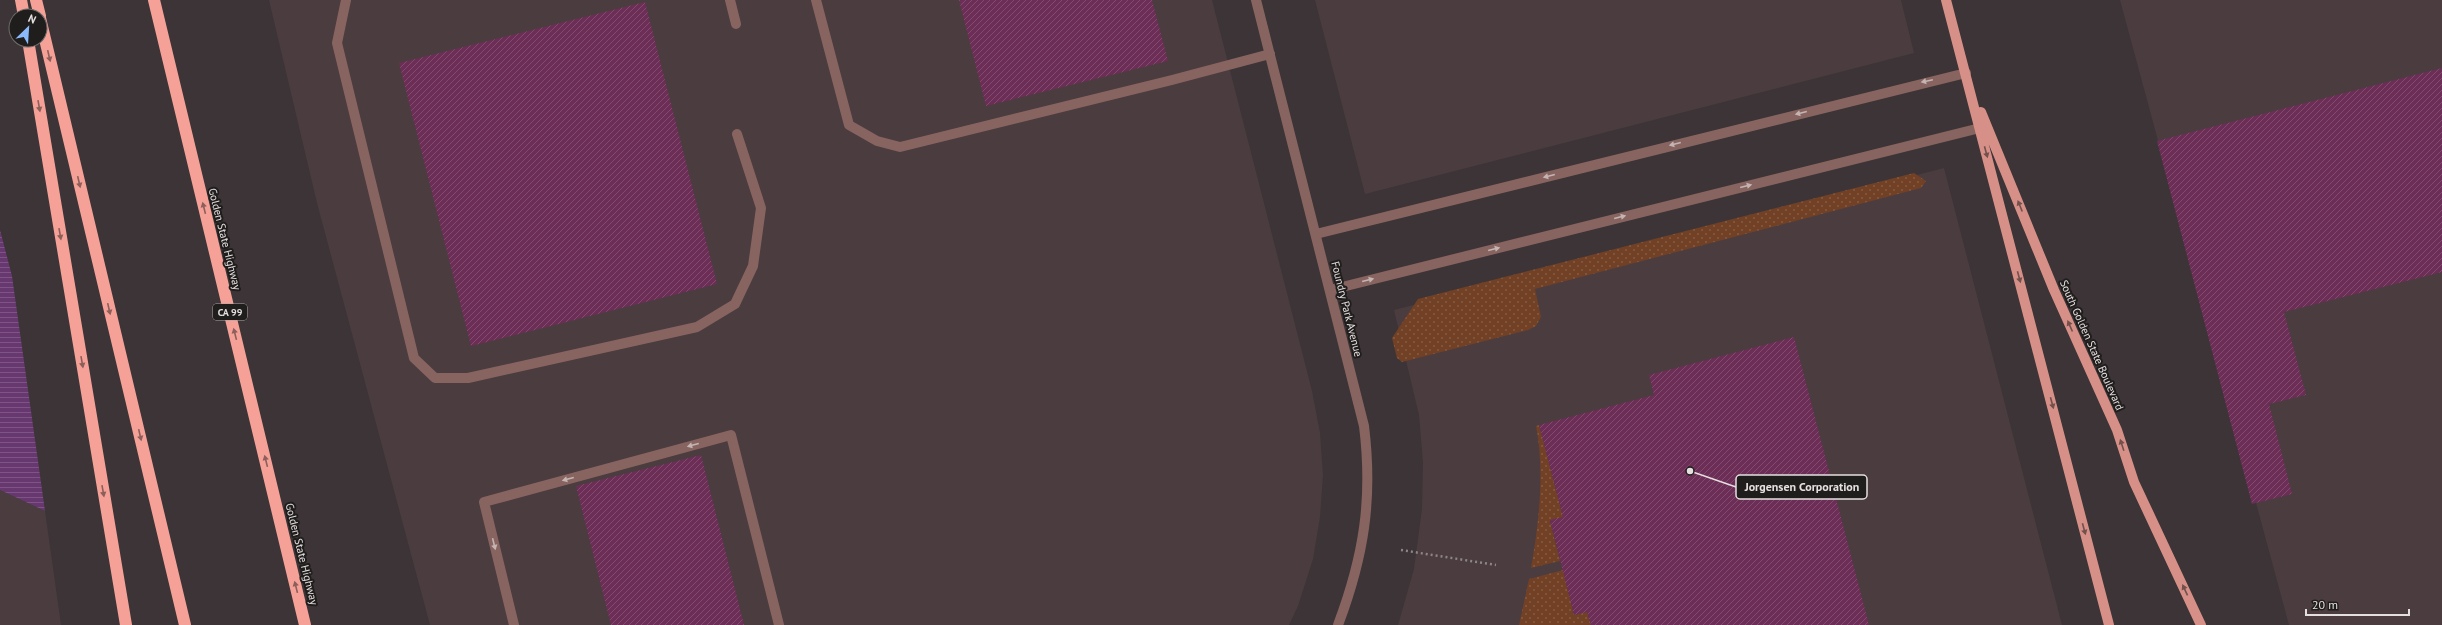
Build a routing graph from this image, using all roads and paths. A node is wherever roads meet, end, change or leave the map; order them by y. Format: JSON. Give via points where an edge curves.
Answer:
{"nodes":[{"id":1,"x":154,"y":0,"type":"edge"},
{"id":2,"x":346,"y":0,"type":"edge"},
{"id":3,"x":730,"y":0,"type":"edge"},
{"id":4,"x":816,"y":0,"type":"edge"},
{"id":5,"x":1256,"y":0,"type":"edge"},
{"id":6,"x":1946,"y":0,"type":"edge"},
{"id":7,"x":736,"y":24,"type":"dead end"},
{"id":8,"x":29,"y":48,"type":"edge"},
{"id":9,"x":47,"y":48,"type":"edge"},
{"id":10,"x":1270,"y":54,"type":"junction"},
{"id":11,"x":1966,"y":73,"type":"junction"},
{"id":12,"x":1980,"y":128,"type":"junction"},
{"id":13,"x":737,"y":134,"type":"dead end"},
{"id":14,"x":1316,"y":234,"type":"junction"},
{"id":15,"x":1330,"y":290,"type":"junction"},
{"id":16,"x":1401,"y":550,"type":"dead end"},
{"id":17,"x":1496,"y":565,"type":"dead end"},
{"id":18,"x":126,"y":625,"type":"edge"},
{"id":19,"x":185,"y":625,"type":"edge"},
{"id":20,"x":305,"y":625,"type":"edge"},
{"id":21,"x":514,"y":625,"type":"edge"},
{"id":22,"x":778,"y":625,"type":"edge"},
{"id":23,"x":1338,"y":625,"type":"edge"},
{"id":24,"x":2109,"y":625,"type":"edge"},
{"id":25,"x":2201,"y":625,"type":"edge"}],
"edges":[{"from":20,"to":1,"type":"highway","name":"Golden State Highway","number":"CA 99","one_way":true},
{"from":2,"to":13,"type":"street","via":[[337,43],[414,358],[435,378],[468,378],[697,326],[735,304],[753,266],[761,208]]},
{"from":3,"to":7,"type":"street"},
{"from":4,"to":10,"type":"street","via":[[849,125],[876,141],[900,147]]},
{"from":5,"to":10,"type":"street","name":"Foundry Park Avenue"},
{"from":6,"to":11,"type":"main road","name":"South Golden State Boulevard"},
{"from":8,"to":18,"type":"highway","one_way":true},
{"from":9,"to":19,"type":"highway","one_way":true},
{"from":10,"to":14,"type":"street","name":"Foundry Park Avenue"},
{"from":11,"to":12,"type":"main road","name":"South Golden State Boulevard"},
{"from":11,"to":14,"type":"street","one_way":true},
{"from":25,"to":11,"type":"main road","name":"South Golden State Boulevard","one_way":true,"via":[[2134,482],[2117,430],[2054,290]]},
{"from":15,"to":12,"type":"street","one_way":true},
{"from":12,"to":24,"type":"main road","name":"South Golden State Boulevard","one_way":true},
{"from":14,"to":15,"type":"street","name":"Foundry Park Avenue"},
{"from":15,"to":23,"type":"street","name":"Foundry Park Avenue","via":[[1364,426],[1369,461],[1363,544],[1353,586]]},
{"from":16,"to":17,"type":"path"},
{"from":22,"to":21,"type":"street","one_way":true,"via":[[731,435],[484,502]]}]}
